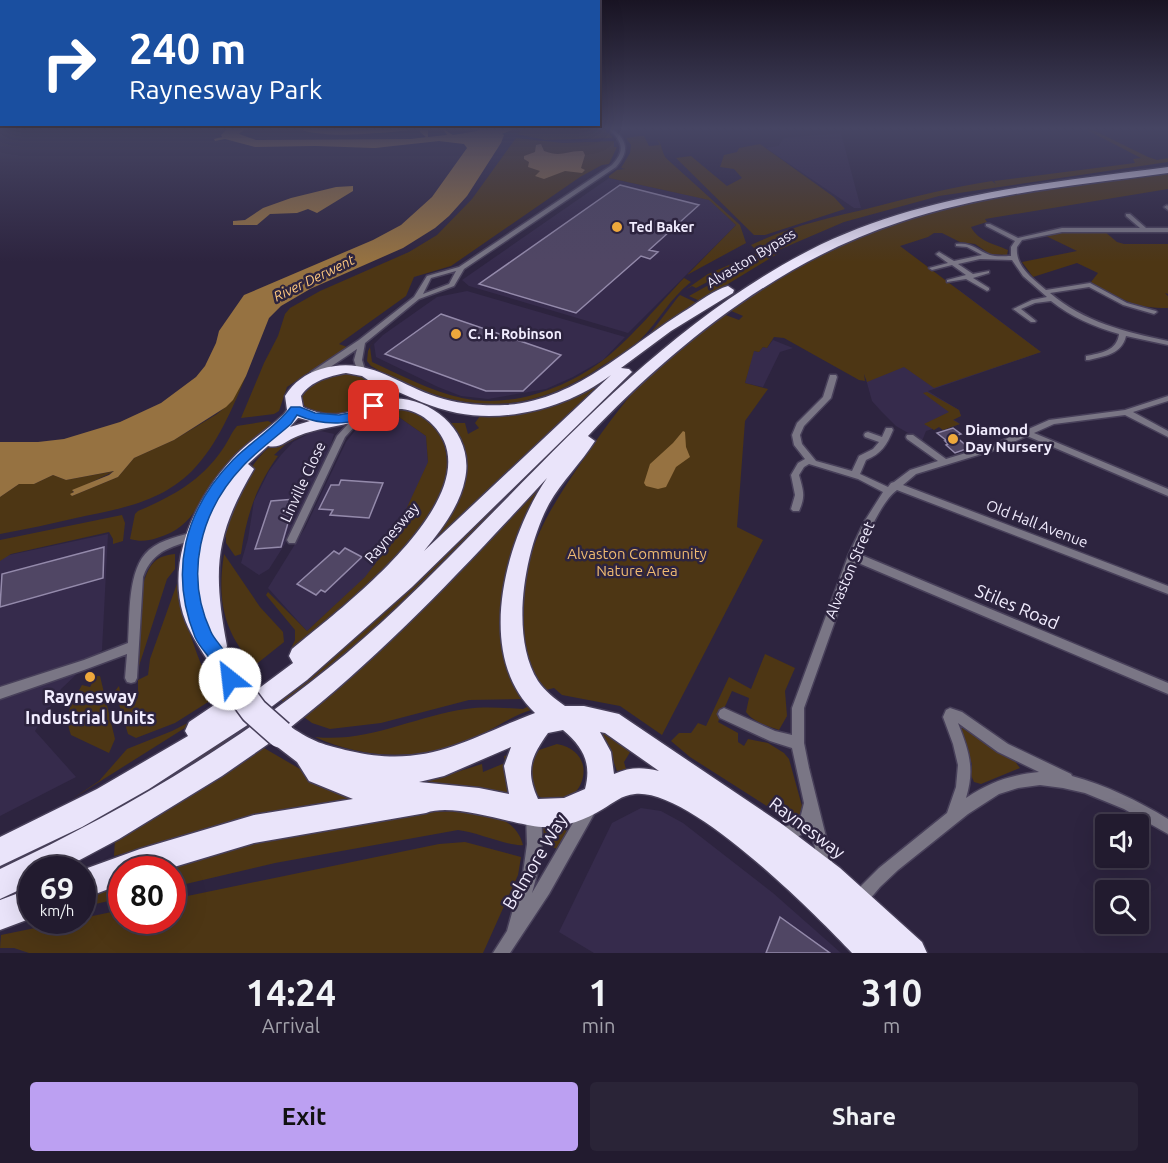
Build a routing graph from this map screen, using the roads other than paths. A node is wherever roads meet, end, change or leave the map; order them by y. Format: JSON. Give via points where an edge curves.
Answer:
{"nodes":[{"id":1,"x":603,"y":173,"type":"edge"},
{"id":2,"x":1123,"y":173,"type":"edge"},
{"id":3,"x":1135,"y":173,"type":"edge"},
{"id":4,"x":1129,"y":218,"type":"dead end"},
{"id":5,"x":1093,"y":222,"type":"dead end"},
{"id":6,"x":988,"y":225,"type":"dead end"},
{"id":7,"x":1102,"y":229,"type":"junction"},
{"id":8,"x":1145,"y":230,"type":"junction"},
{"id":9,"x":1168,"y":230,"type":"edge"},
{"id":10,"x":1018,"y":240,"type":"junction"},
{"id":11,"x":958,"y":246,"type":"dead end"},
{"id":12,"x":795,"y":250,"type":"dead end"},
{"id":13,"x":939,"y":254,"type":"dead end"},
{"id":14,"x":988,"y":256,"type":"junction"},
{"id":15,"x":781,"y":257,"type":"dead end"},
{"id":16,"x":1015,"y":258,"type":"junction"},
{"id":17,"x":950,"y":261,"type":"junction"},
{"id":18,"x":461,"y":268,"type":"junction"},
{"id":19,"x":932,"y":268,"type":"dead end"},
{"id":20,"x":987,"y":272,"type":"dead end"},
{"id":21,"x":442,"y":274,"type":"junction"},
{"id":22,"x":970,"y":277,"type":"junction"},
{"id":23,"x":454,"y":278,"type":"junction"},
{"id":24,"x":949,"y":281,"type":"dead end"},
{"id":25,"x":426,"y":285,"type":"junction"},
{"id":26,"x":438,"y":289,"type":"junction"},
{"id":27,"x":987,"y":289,"type":"dead end"},
{"id":28,"x":1044,"y":292,"type":"junction"},
{"id":29,"x":417,"y":297,"type":"junction"},
{"id":30,"x":1051,"y":299,"type":"junction"},
{"id":31,"x":1154,"y":312,"type":"dead end"},
{"id":32,"x":691,"y":315,"type":"junction"},
{"id":33,"x":1033,"y":321,"type":"dead end"},
{"id":34,"x":1123,"y":333,"type":"junction"},
{"id":35,"x":362,"y":342,"type":"junction"},
{"id":36,"x":1168,"y":343,"type":"edge"},
{"id":37,"x":1089,"y":358,"type":"dead end"},
{"id":38,"x":361,"y":370,"type":"junction"},
{"id":39,"x":377,"y":377,"type":"junction"},
{"id":40,"x":833,"y":377,"type":"dead end"},
{"id":41,"x":634,"y":380,"type":"junction"},
{"id":42,"x":305,"y":381,"type":"junction"},
{"id":43,"x":1168,"y":398,"type":"edge"},
{"id":44,"x":295,"y":410,"type":"junction"},
{"id":45,"x":366,"y":412,"type":"junction"},
{"id":46,"x":1126,"y":412,"type":"junction"},
{"id":47,"x":339,"y":425,"type":"junction"},
{"id":48,"x":889,"y":430,"type":"dead end"},
{"id":49,"x":1027,"y":433,"type":"junction"},
{"id":50,"x":1168,"y":434,"type":"edge"},
{"id":51,"x":868,"y":435,"type":"dead end"},
{"id":52,"x":910,"y":437,"type":"dead end"},
{"id":53,"x":885,"y":441,"type":"junction"},
{"id":54,"x":809,"y":460,"type":"junction"},
{"id":55,"x":945,"y":462,"type":"junction"},
{"id":56,"x":855,"y":476,"type":"junction"},
{"id":57,"x":238,"y":480,"type":"junction"},
{"id":58,"x":892,"y":488,"type":"junction"},
{"id":59,"x":1168,"y":493,"type":"edge"},
{"id":60,"x":796,"y":509,"type":"dead end"},
{"id":61,"x":194,"y":536,"type":"junction"},
{"id":62,"x":292,"y":540,"type":"dead end"},
{"id":63,"x":853,"y":556,"type":"junction"},
{"id":64,"x":1168,"y":590,"type":"edge"},
{"id":65,"x":133,"y":646,"type":"junction"},
{"id":66,"x":218,"y":656,"type":"junction"},
{"id":67,"x":131,"y":678,"type":"dead end"},
{"id":68,"x":1168,"y":689,"type":"edge"},
{"id":69,"x":0,"y":693,"type":"edge"},
{"id":70,"x":724,"y":714,"type":"dead end"},
{"id":71,"x":556,"y":719,"type":"junction"},
{"id":72,"x":798,"y":743,"type":"junction"},
{"id":73,"x":307,"y":754,"type":"junction"},
{"id":74,"x":1075,"y":783,"type":"junction"},
{"id":75,"x":437,"y":798,"type":"junction"},
{"id":76,"x":594,"y":801,"type":"junction"},
{"id":77,"x":811,"y":803,"type":"junction"},
{"id":78,"x":532,"y":812,"type":"junction"},
{"id":79,"x":72,"y":817,"type":"junction"},
{"id":80,"x":952,"y":818,"type":"junction"},
{"id":81,"x":1168,"y":827,"type":"edge"},
{"id":82,"x":771,"y":834,"type":"junction"},
{"id":83,"x":0,"y":852,"type":"edge"},
{"id":84,"x":830,"y":878,"type":"junction"},
{"id":85,"x":96,"y":880,"type":"edge"},
{"id":86,"x":0,"y":884,"type":"edge"},
{"id":87,"x":858,"y":903,"type":"junction"},
{"id":88,"x":18,"y":908,"type":"edge"},
{"id":89,"x":0,"y":915,"type":"edge"},
{"id":90,"x":506,"y":946,"type":"edge"},
{"id":91,"x":874,"y":953,"type":"edge"},
{"id":92,"x":911,"y":953,"type":"edge"}],
"edges":[{"from":1,"to":18,"type":"street"},
{"from":2,"to":12,"type":"highway","name":"Alvaston Bypass","via":[[938,201],[863,221]]},
{"from":3,"to":41,"type":"highway","name":"Alvaston Bypass","via":[[983,199],[865,230],[814,252],[748,292],[702,323]]},
{"from":4,"to":8,"type":"street"},
{"from":5,"to":7,"type":"street"},
{"from":6,"to":10,"type":"street"},
{"from":7,"to":8,"type":"street"},
{"from":7,"to":10,"type":"street","via":[[1047,232]]},
{"from":8,"to":9,"type":"street"},
{"from":10,"to":16,"type":"street","via":[[1013,250]]},
{"from":11,"to":14,"type":"street","via":[[968,245]]},
{"from":13,"to":17,"type":"street"},
{"from":14,"to":16,"type":"street"},
{"from":14,"to":17,"type":"street"},
{"from":15,"to":32,"type":"highway","name":"Alvaston Bypass"},
{"from":16,"to":28,"type":"street","via":[[1020,269]]},
{"from":17,"to":19,"type":"street"},
{"from":17,"to":22,"type":"street"},
{"from":18,"to":21,"type":"street"},
{"from":18,"to":23,"type":"street"},
{"from":20,"to":22,"type":"street"},
{"from":21,"to":23,"type":"street"},
{"from":21,"to":25,"type":"street","via":[[429,277]]},
{"from":22,"to":24,"type":"street"},
{"from":22,"to":27,"type":"street"},
{"from":23,"to":26,"type":"street","via":[[452,285]]},
{"from":25,"to":26,"type":"street"},
{"from":25,"to":29,"type":"street"},
{"from":26,"to":29,"type":"street"},
{"from":28,"to":30,"type":"street"},
{"from":28,"to":31,"type":"street","via":[[1089,283],[1125,304]]},
{"from":29,"to":35,"type":"street"},
{"from":30,"to":33,"type":"street","via":[[1016,309]]},
{"from":30,"to":34,"type":"street","via":[[1082,319]]},
{"from":32,"to":39,"type":"highway","name":"Alvaston Bypass","via":[[666,328],[594,381],[537,405],[505,410],[459,408]]},
{"from":32,"to":79,"type":"highway","via":[[584,408],[329,648],[231,724]]},
{"from":34,"to":36,"type":"street"},
{"from":34,"to":37,"type":"street","via":[[1121,345],[1114,351]]},
{"from":35,"to":38,"type":"street","via":[[358,360]]},
{"from":35,"to":42,"type":"street"},
{"from":38,"to":39,"type":"highway","name":"Alvaston Bypass"},
{"from":38,"to":42,"type":"highway","via":[[338,369]]},
{"from":39,"to":45,"type":"highway","via":[[381,393]]},
{"from":40,"to":54,"type":"street","via":[[835,388],[803,421],[796,435]]},
{"from":41,"to":71,"type":"highway","via":[[545,495],[517,567],[513,632],[522,673],[537,699]]},
{"from":41,"to":86,"type":"highway","via":[[406,613],[296,711],[206,774],[128,820]]},
{"from":42,"to":44,"type":"highway","via":[[293,396]]},
{"from":43,"to":46,"type":"street","name":"Alvaston Street"},
{"from":44,"to":47,"type":"highway"},
{"from":44,"to":61,"type":"highway","name":"Raynesway","via":[[226,478]]},
{"from":45,"to":47,"type":"highway","name":"Raynesway"},
{"from":45,"to":79,"type":"highway","name":"Raynesway","via":[[390,403],[413,405],[428,412],[449,434],[458,458],[457,479],[433,525],[344,619],[288,666]]},
{"from":46,"to":49,"type":"street","name":"Alvaston Street","via":[[1070,418]]},
{"from":46,"to":50,"type":"street"},
{"from":47,"to":57,"type":"highway","name":"Raynesway","via":[[304,428],[275,441]]},
{"from":47,"to":62,"type":"street","name":"Linville Close"},
{"from":48,"to":53,"type":"street"},
{"from":49,"to":55,"type":"street","name":"Alvaston Street"},
{"from":49,"to":59,"type":"street"},
{"from":51,"to":53,"type":"street"},
{"from":52,"to":55,"type":"street"},
{"from":53,"to":56,"type":"street","via":[[876,452],[862,458]]},
{"from":54,"to":56,"type":"street","name":"Old Hall Avenue"},
{"from":54,"to":60,"type":"street","via":[[795,475],[800,495]]},
{"from":55,"to":58,"type":"street","name":"Alvaston Street","via":[[913,472]]},
{"from":56,"to":58,"type":"street","name":"Old Hall Avenue"},
{"from":57,"to":61,"type":"street","via":[[224,493],[203,534]]},
{"from":57,"to":66,"type":"highway","name":"Raynesway","via":[[220,517],[208,557],[207,587]]},
{"from":58,"to":63,"type":"street","name":"Alvaston Street","via":[[869,522]]},
{"from":58,"to":64,"type":"street","name":"Old Hall Avenue"},
{"from":61,"to":65,"type":"street","via":[[161,547],[144,560],[138,578]]},
{"from":61,"to":66,"type":"highway","name":"Raynesway","via":[[190,595],[204,636]]},
{"from":63,"to":68,"type":"street","name":"Stiles Road"},
{"from":63,"to":72,"type":"street","name":"Alvaston Street","via":[[798,708]]},
{"from":65,"to":67,"type":"street"},
{"from":65,"to":69,"type":"street"},
{"from":66,"to":73,"type":"highway","name":"Raynesway","bridge":true,"via":[[254,711]]},
{"from":70,"to":72,"type":"street","via":[[774,737]]},
{"from":71,"to":73,"type":"highway","name":"Raynesway","via":[[459,758],[419,769],[361,766]]},
{"from":71,"to":76,"type":"highway","via":[[587,735],[597,746],[602,772]]},
{"from":71,"to":78,"type":"highway","via":[[528,738],[517,765],[516,776]]},
{"from":71,"to":82,"type":"highway","name":"Raynesway","via":[[591,717],[610,722]]},
{"from":72,"to":77,"type":"street","name":"Alvaston Street"},
{"from":73,"to":75,"type":"highway","name":"Raynesway","via":[[317,771],[340,781]]},
{"from":74,"to":80,"type":"street","via":[[1031,779],[1011,783],[994,789]]},
{"from":74,"to":80,"type":"street","via":[[1003,748],[950,714],[966,773]]},
{"from":74,"to":81,"type":"street","via":[[1111,796]]},
{"from":75,"to":78,"type":"highway","name":"Raynesway","via":[[478,801]]},
{"from":75,"to":85,"type":"highway","name":"Raynesway","via":[[254,829]]},
{"from":76,"to":78,"type":"highway","via":[[564,812]]},
{"from":76,"to":90,"type":"street","name":"Belmore Way"},
{"from":76,"to":91,"type":"highway","via":[[616,787],[642,780],[672,789],[777,862]]},
{"from":77,"to":82,"type":"street","via":[[807,820],[796,832]]},
{"from":77,"to":84,"type":"street","name":"Alvaston Street"},
{"from":78,"to":90,"type":"street","name":"Belmore Way","via":[[533,852],[528,884]]},
{"from":79,"to":83,"type":"highway","name":"Raynesway"},
{"from":80,"to":87,"type":"street","via":[[870,887]]},
{"from":82,"to":84,"type":"highway","name":"Raynesway"},
{"from":84,"to":87,"type":"highway","name":"Raynesway"},
{"from":87,"to":92,"type":"highway","name":"Raynesway"},
{"from":88,"to":89,"type":"highway"}]}
